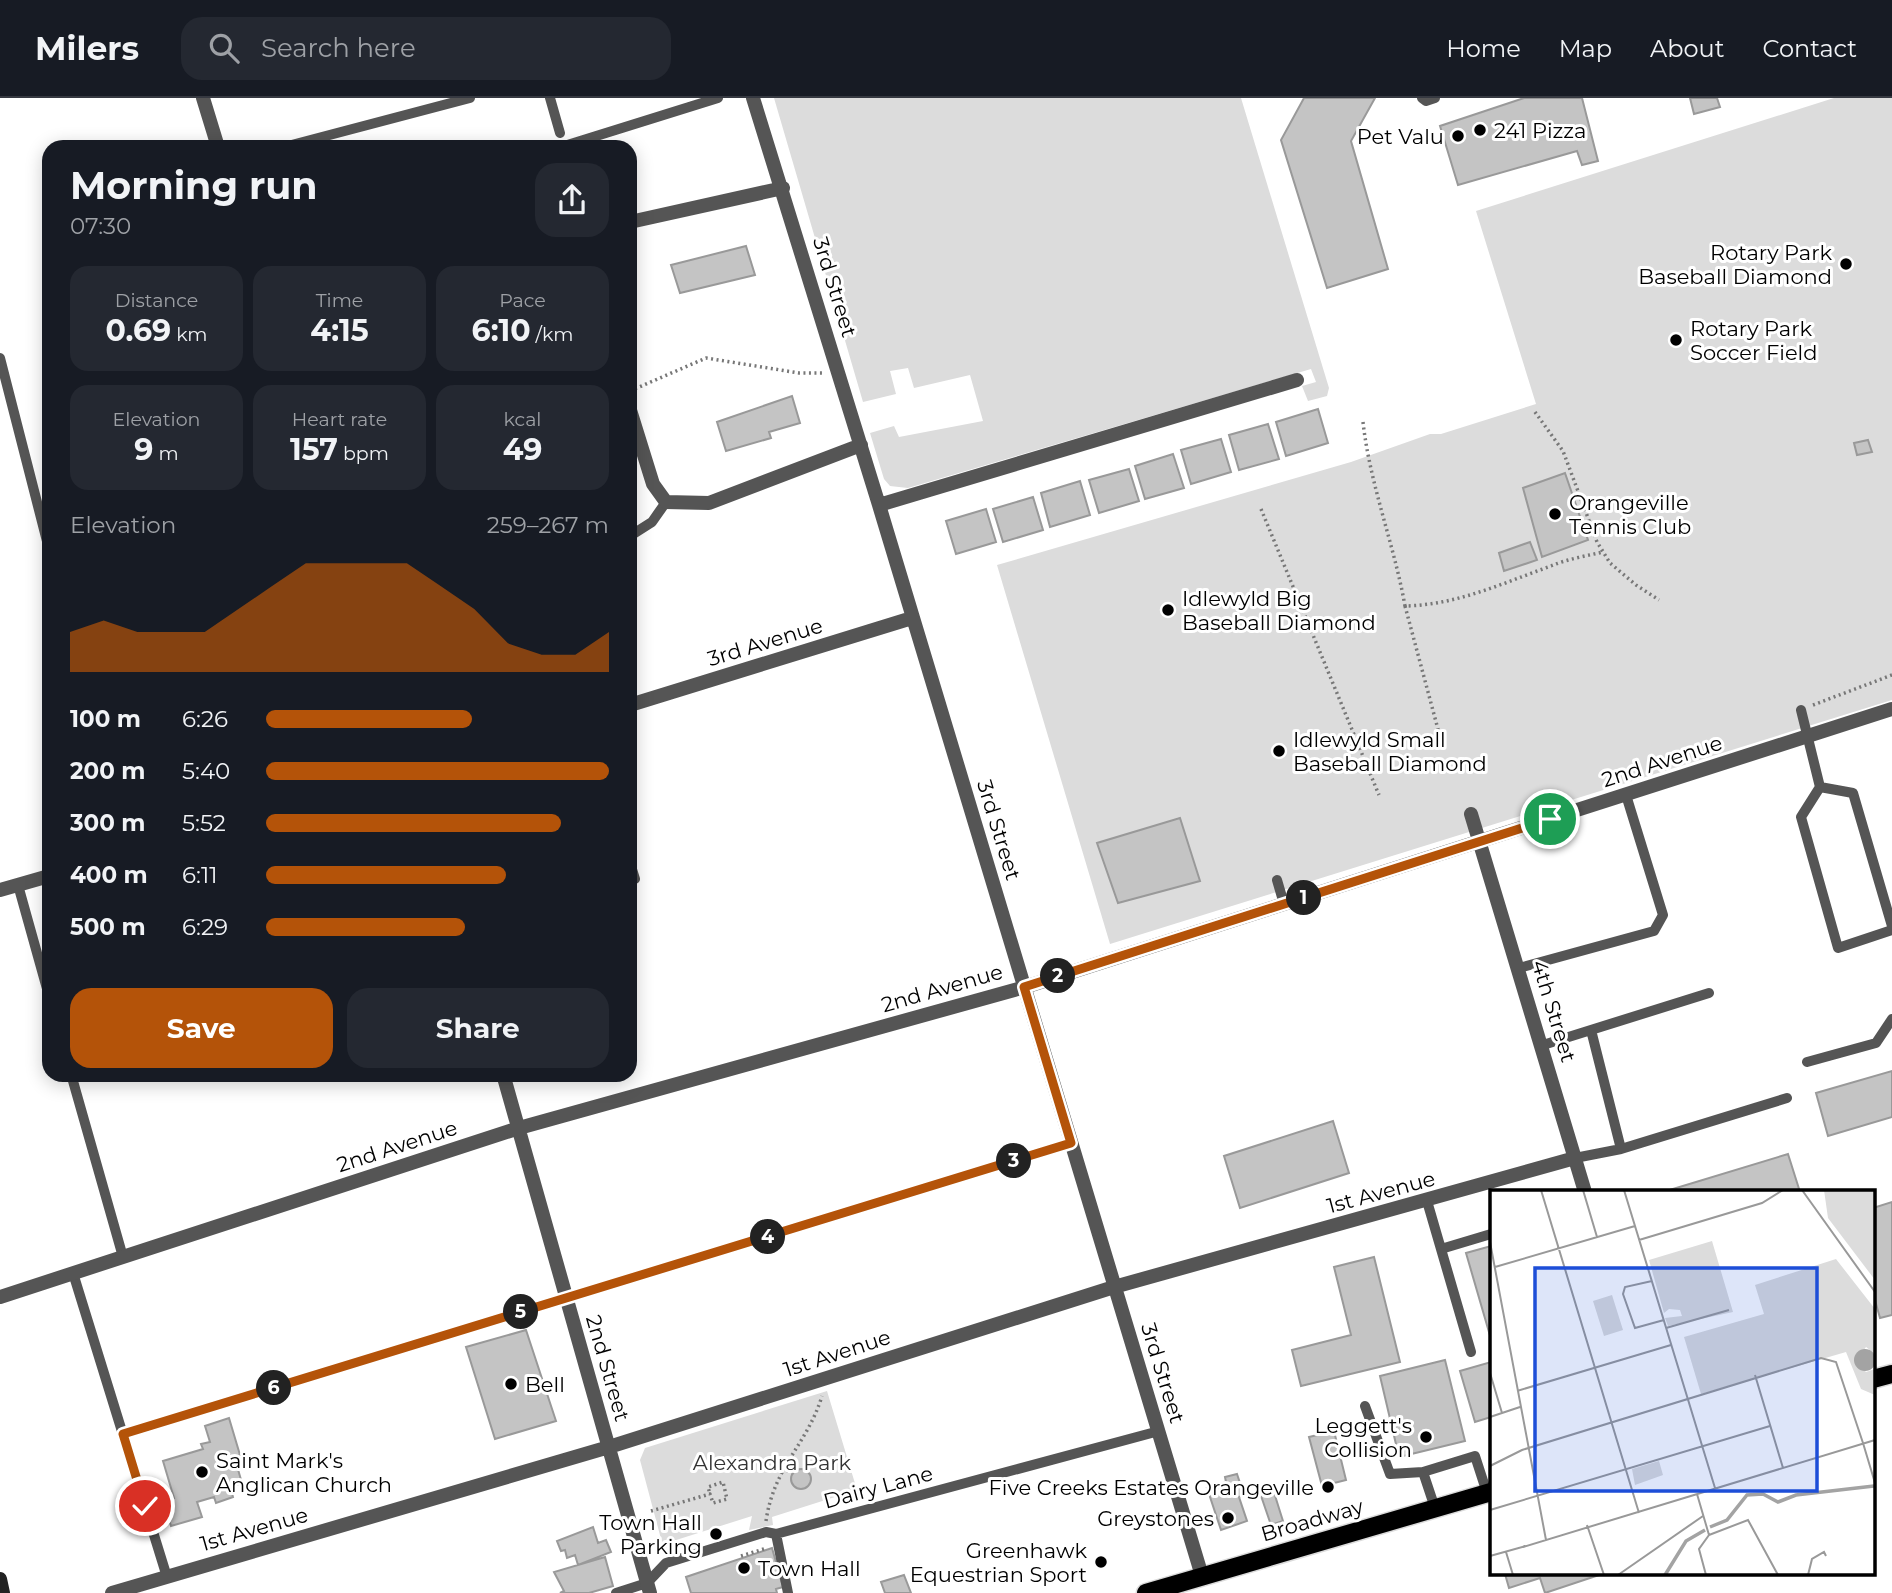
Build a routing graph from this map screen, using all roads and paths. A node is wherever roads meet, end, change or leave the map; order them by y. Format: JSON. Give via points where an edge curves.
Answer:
{"nodes":[{"id":1,"x":203,"y":98,"type":"edge"},
{"id":2,"x":471,"y":98,"type":"edge"},
{"id":3,"x":550,"y":98,"type":"edge"},
{"id":4,"x":718,"y":98,"type":"edge"},
{"id":5,"x":753,"y":98,"type":"edge"},
{"id":6,"x":1422,"y":98,"type":"edge"},
{"id":7,"x":1435,"y":98,"type":"edge"},
{"id":8,"x":560,"y":133,"type":"dead end"},
{"id":9,"x":216,"y":140,"type":"edge"},
{"id":10,"x":311,"y":140,"type":"edge"},
{"id":11,"x":583,"y":140,"type":"edge"},
{"id":12,"x":783,"y":188,"type":"junction"},
{"id":13,"x":637,"y":220,"type":"edge"},
{"id":14,"x":0,"y":358,"type":"edge"},
{"id":15,"x":838,"y":370,"type":"junction"},
{"id":16,"x":1297,"y":380,"type":"dead end"},
{"id":17,"x":637,"y":388,"type":"edge"},
{"id":18,"x":1535,"y":412,"type":"dead end"},
{"id":19,"x":1363,"y":422,"type":"dead end"},
{"id":20,"x":637,"y":433,"type":"edge"},
{"id":21,"x":861,"y":445,"type":"junction"},
{"id":22,"x":666,"y":502,"type":"junction"},
{"id":23,"x":879,"y":505,"type":"junction"},
{"id":24,"x":1261,"y":509,"type":"dead end"},
{"id":25,"x":42,"y":522,"type":"edge"},
{"id":26,"x":637,"y":532,"type":"edge"},
{"id":27,"x":1603,"y":552,"type":"junction"},
{"id":28,"x":1659,"y":600,"type":"dead end"},
{"id":29,"x":1405,"y":606,"type":"junction"},
{"id":30,"x":912,"y":618,"type":"junction"},
{"id":31,"x":1892,"y":675,"type":"edge"},
{"id":32,"x":637,"y":703,"type":"edge"},
{"id":33,"x":1892,"y":709,"type":"edge"},
{"id":34,"x":1801,"y":710,"type":"joint"},
{"id":35,"x":1809,"y":736,"type":"junction"},
{"id":36,"x":1443,"y":748,"type":"dead end"},
{"id":37,"x":1820,"y":788,"type":"junction"},
{"id":38,"x":1379,"y":795,"type":"dead end"},
{"id":39,"x":1626,"y":795,"type":"junction"},
{"id":40,"x":1471,"y":814,"type":"dead end"},
{"id":41,"x":1481,"y":842,"type":"junction"},
{"id":42,"x":42,"y":878,"type":"edge"},
{"id":43,"x":1276,"y":880,"type":"dead end"},
{"id":44,"x":18,"y":885,"type":"junction"},
{"id":45,"x":0,"y":890,"type":"edge"},
{"id":46,"x":1284,"y":904,"type":"junction"},
{"id":47,"x":1892,"y":928,"type":"edge"},
{"id":48,"x":1519,"y":968,"type":"junction"},
{"id":49,"x":42,"y":971,"type":"edge"},
{"id":50,"x":1024,"y":987,"type":"junction"},
{"id":51,"x":1709,"y":993,"type":"dead end"},
{"id":52,"x":1892,"y":1019,"type":"edge"},
{"id":53,"x":1591,"y":1030,"type":"junction"},
{"id":54,"x":1543,"y":1045,"type":"junction"},
{"id":55,"x":1807,"y":1062,"type":"dead end"},
{"id":56,"x":76,"y":1082,"type":"edge"},
{"id":57,"x":505,"y":1082,"type":"edge"},
{"id":58,"x":1787,"y":1098,"type":"dead end"},
{"id":59,"x":519,"y":1128,"type":"junction"},
{"id":60,"x":1071,"y":1143,"type":"junction"},
{"id":61,"x":1621,"y":1149,"type":"junction"},
{"id":62,"x":1575,"y":1158,"type":"junction"},
{"id":63,"x":1585,"y":1190,"type":"edge"},
{"id":64,"x":1427,"y":1201,"type":"junction"},
{"id":65,"x":1490,"y":1234,"type":"edge"},
{"id":66,"x":1441,"y":1249,"type":"junction"},
{"id":67,"x":123,"y":1258,"type":"junction"},
{"id":68,"x":73,"y":1273,"type":"junction"},
{"id":69,"x":1114,"y":1287,"type":"junction"},
{"id":70,"x":0,"y":1297,"type":"edge"},
{"id":71,"x":567,"y":1298,"type":"junction"},
{"id":72,"x":1471,"y":1352,"type":"dead end"},
{"id":73,"x":1892,"y":1374,"type":"edge"},
{"id":74,"x":1874,"y":1380,"type":"edge"},
{"id":75,"x":818,"y":1381,"type":"junction"},
{"id":76,"x":1366,"y":1406,"type":"dead end"},
{"id":77,"x":1159,"y":1431,"type":"junction"},
{"id":78,"x":123,"y":1434,"type":"junction"},
{"id":79,"x":609,"y":1447,"type":"junction"},
{"id":80,"x":782,"y":1468,"type":"junction"},
{"id":81,"x":1423,"y":1472,"type":"junction"},
{"id":82,"x":792,"y":1473,"type":"dead end"},
{"id":83,"x":1489,"y":1492,"type":"edge"},
{"id":84,"x":710,"y":1494,"type":"junction"},
{"id":85,"x":1434,"y":1508,"type":"junction"},
{"id":86,"x":651,"y":1511,"type":"dead end"},
{"id":87,"x":771,"y":1533,"type":"junction"},
{"id":88,"x":737,"y":1557,"type":"dead end"},
{"id":89,"x":1202,"y":1576,"type":"junction"},
{"id":90,"x":167,"y":1577,"type":"junction"},
{"id":91,"x":0,"y":1579,"type":"edge"},
{"id":92,"x":649,"y":1588,"type":"edge"},
{"id":93,"x":3,"y":1593,"type":"edge"},
{"id":94,"x":112,"y":1593,"type":"edge"},
{"id":95,"x":616,"y":1593,"type":"edge"},
{"id":96,"x":789,"y":1593,"type":"edge"},
{"id":97,"x":1146,"y":1593,"type":"edge"}],
"edges":[{"from":1,"to":9,"type":"street"},
{"from":2,"to":10,"type":"lane"},
{"from":3,"to":8,"type":"lane"},
{"from":4,"to":11,"type":"lane"},
{"from":5,"to":12,"type":"street","name":"3rd Street"},
{"from":6,"to":7,"type":"lane"},
{"from":12,"to":13,"type":"street"},
{"from":12,"to":15,"type":"street","name":"3rd Street"},
{"from":14,"to":25,"type":"lane"},
{"from":15,"to":17,"type":"path","via":[[799,373],[706,358]]},
{"from":15,"to":21,"type":"street","name":"3rd Street"},
{"from":16,"to":23,"type":"street"},
{"from":18,"to":27,"type":"path","via":[[1563,451]]},
{"from":19,"to":29,"type":"path","via":[[1368,465]]},
{"from":20,"to":22,"type":"street","via":[[653,484]]},
{"from":21,"to":22,"type":"street","via":[[709,503]]},
{"from":21,"to":23,"type":"street","name":"3rd Street"},
{"from":22,"to":26,"type":"lane","via":[[652,522]]},
{"from":23,"to":30,"type":"street","name":"3rd Street"},
{"from":24,"to":38,"type":"path"},
{"from":27,"to":28,"type":"path","via":[[1636,586]]},
{"from":27,"to":29,"type":"path","via":[[1552,565],[1499,587],[1426,606]]},
{"from":29,"to":36,"type":"path"},
{"from":30,"to":32,"type":"street","name":"3rd Avenue"},
{"from":30,"to":50,"type":"street","name":"3rd Street"},
{"from":31,"to":34,"type":"path"},
{"from":33,"to":35,"type":"street","name":"2nd Avenue"},
{"from":34,"to":35,"type":"lane"},
{"from":35,"to":37,"type":"lane"},
{"from":35,"to":39,"type":"street","name":"2nd Avenue"},
{"from":37,"to":47,"type":"lane","via":[[1853,793]]},
{"from":37,"to":47,"type":"lane","via":[[1801,817],[1838,948]]},
{"from":39,"to":41,"type":"street","name":"2nd Avenue"},
{"from":39,"to":48,"type":"lane","via":[[1663,915],[1654,931]]},
{"from":40,"to":41,"type":"street","name":"4th Street"},
{"from":41,"to":46,"type":"street","name":"2nd Avenue"},
{"from":41,"to":48,"type":"street","name":"4th Street"},
{"from":42,"to":44,"type":"street"},
{"from":43,"to":46,"type":"lane"},
{"from":44,"to":45,"type":"street"},
{"from":44,"to":49,"type":"lane"},
{"from":46,"to":50,"type":"street","name":"2nd Avenue"},
{"from":48,"to":54,"type":"street","name":"4th Street"},
{"from":50,"to":59,"type":"street","name":"2nd Avenue"},
{"from":50,"to":60,"type":"street","name":"3rd Street"},
{"from":51,"to":53,"type":"lane"},
{"from":52,"to":55,"type":"lane","via":[[1876,1043]]},
{"from":53,"to":54,"type":"lane"},
{"from":53,"to":61,"type":"lane"},
{"from":54,"to":62,"type":"street","name":"4th Street"},
{"from":56,"to":67,"type":"lane"},
{"from":57,"to":59,"type":"street","name":"2nd Street"},
{"from":58,"to":61,"type":"lane"},
{"from":59,"to":67,"type":"street","name":"2nd Avenue"},
{"from":59,"to":71,"type":"street","name":"2nd Street"},
{"from":60,"to":69,"type":"street","name":"3rd Street"},
{"from":60,"to":71,"type":"lane"},
{"from":61,"to":62,"type":"lane"},
{"from":62,"to":63,"type":"street","name":"4th Street"},
{"from":62,"to":64,"type":"street","name":"1st Avenue"},
{"from":64,"to":66,"type":"lane"},
{"from":64,"to":69,"type":"street","name":"1st Avenue"},
{"from":65,"to":66,"type":"lane"},
{"from":66,"to":72,"type":"lane"},
{"from":67,"to":68,"type":"street","name":"2nd Avenue"},
{"from":68,"to":70,"type":"street","name":"2nd Avenue"},
{"from":68,"to":78,"type":"lane"},
{"from":69,"to":75,"type":"street","name":"1st Avenue"},
{"from":69,"to":77,"type":"street","name":"3rd Street"},
{"from":71,"to":78,"type":"lane"},
{"from":71,"to":79,"type":"street","name":"2nd Street"},
{"from":73,"to":74,"type":"main road"},
{"from":75,"to":79,"type":"street","name":"1st Avenue"},
{"from":75,"to":80,"type":"path","via":[[823,1392],[814,1421]]},
{"from":76,"to":81,"type":"lane","via":[[1390,1474]]},
{"from":77,"to":87,"type":"lane","name":"Dairy Lane"},
{"from":77,"to":89,"type":"street","name":"3rd Street"},
{"from":78,"to":90,"type":"lane"},
{"from":79,"to":90,"type":"street","name":"1st Avenue"},
{"from":79,"to":92,"type":"street","name":"2nd Street"},
{"from":80,"to":82,"type":"path"},
{"from":80,"to":87,"type":"path","via":[[773,1491]]},
{"from":81,"to":83,"type":"lane","via":[[1475,1456]]},
{"from":81,"to":85,"type":"lane"},
{"from":83,"to":85,"type":"main road","name":"Broadway"},
{"from":84,"to":84,"type":"path","via":[[713,1503],[727,1499],[723,1482],[708,1487]]},
{"from":84,"to":86,"type":"path"},
{"from":85,"to":89,"type":"main road","name":"Broadway"},
{"from":87,"to":88,"type":"path","via":[[773,1546]]},
{"from":87,"to":92,"type":"lane","name":"Dairy Lane","via":[[666,1563]]},
{"from":87,"to":96,"type":"lane"},
{"from":89,"to":97,"type":"main road","name":"Broadway"},
{"from":90,"to":94,"type":"street","name":"1st Avenue"},
{"from":91,"to":93,"type":"main road"},
{"from":92,"to":95,"type":"lane","name":"Dairy Lane"}]}
